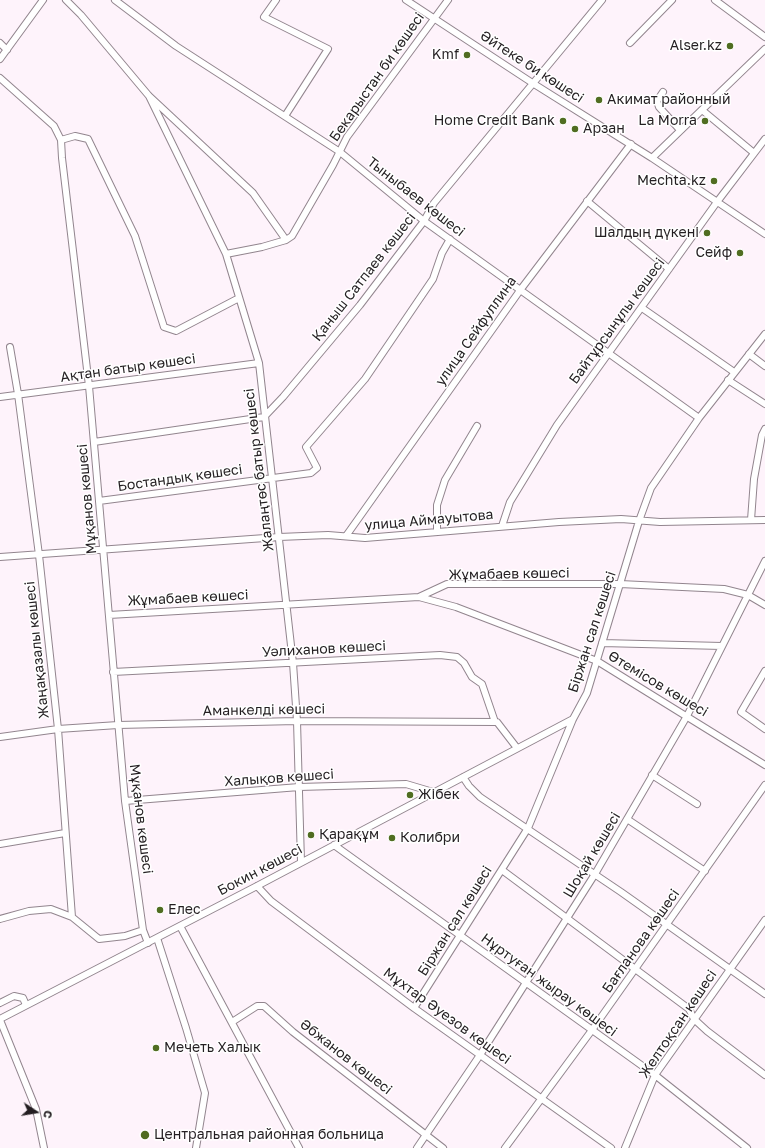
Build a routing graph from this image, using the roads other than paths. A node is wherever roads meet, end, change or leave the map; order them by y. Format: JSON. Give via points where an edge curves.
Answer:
{"nodes":[{"id":1,"x":43,"y":0,"type":"edge"},
{"id":2,"x":66,"y":0,"type":"edge"},
{"id":3,"x":115,"y":0,"type":"edge"},
{"id":4,"x":276,"y":0,"type":"edge"},
{"id":5,"x":406,"y":0,"type":"edge"},
{"id":6,"x":448,"y":0,"type":"edge"},
{"id":7,"x":602,"y":0,"type":"edge"},
{"id":8,"x":672,"y":0,"type":"edge"},
{"id":9,"x":714,"y":0,"type":"edge"},
{"id":10,"x":433,"y":18,"type":"junction"},
{"id":11,"x":765,"y":37,"type":"edge"},
{"id":12,"x":0,"y":43,"type":"edge"},
{"id":13,"x":630,"y":43,"type":"dead end"},
{"id":14,"x":765,"y":49,"type":"edge"},
{"id":15,"x":7,"y":50,"type":"junction"},
{"id":16,"x":0,"y":59,"type":"edge"},
{"id":17,"x":0,"y":78,"type":"edge"},
{"id":18,"x":534,"y":84,"type":"junction"},
{"id":19,"x":663,"y":92,"type":"dead end"},
{"id":20,"x":149,"y":96,"type":"junction"},
{"id":21,"x":702,"y":110,"type":"junction"},
{"id":22,"x":285,"y":116,"type":"junction"},
{"id":23,"x":680,"y":130,"type":"junction"},
{"id":24,"x":765,"y":139,"type":"edge"},
{"id":25,"x":61,"y":140,"type":"junction"},
{"id":26,"x":631,"y":144,"type":"junction"},
{"id":27,"x":340,"y":152,"type":"junction"},
{"id":28,"x":754,"y":153,"type":"junction"},
{"id":29,"x":652,"y":158,"type":"junction"},
{"id":30,"x":587,"y":201,"type":"junction"},
{"id":31,"x":717,"y":202,"type":"junction"},
{"id":32,"x":424,"y":221,"type":"junction"},
{"id":33,"x":765,"y":234,"type":"edge"},
{"id":34,"x":450,"y":239,"type":"junction"},
{"id":35,"x":286,"y":240,"type":"junction"},
{"id":36,"x":226,"y":254,"type":"junction"},
{"id":37,"x":669,"y":269,"type":"junction"},
{"id":38,"x":521,"y":289,"type":"junction"},
{"id":39,"x":239,"y":298,"type":"junction"},
{"id":40,"x":642,"y":308,"type":"junction"},
{"id":41,"x":765,"y":334,"type":"edge"},
{"id":42,"x":10,"y":347,"type":"dead end"},
{"id":43,"x":610,"y":353,"type":"junction"},
{"id":44,"x":749,"y":354,"type":"junction"},
{"id":45,"x":259,"y":363,"type":"junction"},
{"id":46,"x":765,"y":366,"type":"edge"},
{"id":47,"x":734,"y":372,"type":"junction"},
{"id":48,"x":728,"y":380,"type":"junction"},
{"id":49,"x":89,"y":386,"type":"junction"},
{"id":50,"x":18,"y":394,"type":"junction"},
{"id":51,"x":0,"y":397,"type":"edge"},
{"id":52,"x":765,"y":404,"type":"edge"},
{"id":53,"x":264,"y":417,"type":"junction"},
{"id":54,"x":699,"y":418,"type":"junction"},
{"id":55,"x":477,"y":426,"type":"dead end"},
{"id":56,"x":765,"y":429,"type":"edge"},
{"id":57,"x":94,"y":442,"type":"junction"},
{"id":58,"x":273,"y":478,"type":"junction"},
{"id":59,"x":99,"y":502,"type":"junction"},
{"id":60,"x":751,"y":520,"type":"junction"},
{"id":61,"x":765,"y":520,"type":"edge"},
{"id":62,"x":639,"y":521,"type":"junction"},
{"id":63,"x":502,"y":526,"type":"junction"},
{"id":64,"x":437,"y":531,"type":"junction"},
{"id":65,"x":346,"y":536,"type":"junction"},
{"id":66,"x":279,"y":537,"type":"junction"},
{"id":67,"x":104,"y":551,"type":"junction"},
{"id":68,"x":39,"y":555,"type":"junction"},
{"id":69,"x":0,"y":557,"type":"edge"},
{"id":70,"x":765,"y":561,"type":"edge"},
{"id":71,"x":620,"y":584,"type":"junction"},
{"id":72,"x":748,"y":595,"type":"junction"},
{"id":73,"x":419,"y":597,"type":"junction"},
{"id":74,"x":287,"y":604,"type":"junction"},
{"id":75,"x":765,"y":605,"type":"edge"},
{"id":76,"x":109,"y":615,"type":"junction"},
{"id":77,"x":602,"y":643,"type":"junction"},
{"id":78,"x":722,"y":646,"type":"junction"},
{"id":79,"x":597,"y":661,"type":"junction"},
{"id":80,"x":293,"y":663,"type":"junction"},
{"id":81,"x":765,"y":671,"type":"edge"},
{"id":82,"x":113,"y":672,"type":"junction"},
{"id":83,"x":687,"y":716,"type":"junction"},
{"id":84,"x":573,"y":719,"type":"junction"},
{"id":85,"x":297,"y":721,"type":"junction"},
{"id":86,"x":495,"y":722,"type":"junction"},
{"id":87,"x":118,"y":725,"type":"junction"},
{"id":88,"x":58,"y":729,"type":"junction"},
{"id":89,"x":765,"y":729,"type":"edge"},
{"id":90,"x":0,"y":737,"type":"edge"},
{"id":91,"x":517,"y":748,"type":"junction"},
{"id":92,"x":765,"y":765,"type":"edge"},
{"id":93,"x":652,"y":775,"type":"junction"},
{"id":94,"x":463,"y":777,"type":"junction"},
{"id":95,"x":765,"y":785,"type":"edge"},
{"id":96,"x":299,"y":787,"type":"junction"},
{"id":97,"x":433,"y":792,"type":"junction"},
{"id":98,"x":125,"y":801,"type":"junction"},
{"id":99,"x":696,"y":804,"type":"dead end"},
{"id":100,"x":627,"y":819,"type":"junction"},
{"id":101,"x":528,"y":828,"type":"junction"},
{"id":102,"x":66,"y":833,"type":"junction"},
{"id":103,"x":0,"y":844,"type":"edge"},
{"id":104,"x":334,"y":845,"type":"junction"},
{"id":105,"x":301,"y":862,"type":"junction"},
{"id":106,"x":502,"y":870,"type":"junction"},
{"id":107,"x":705,"y":871,"type":"junction"},
{"id":108,"x":595,"y":874,"type":"junction"},
{"id":109,"x":257,"y":886,"type":"junction"},
{"id":110,"x":72,"y":917,"type":"junction"},
{"id":111,"x":567,"y":919,"type":"junction"},
{"id":112,"x":0,"y":920,"type":"edge"},
{"id":113,"x":765,"y":920,"type":"edge"},
{"id":114,"x":667,"y":924,"type":"junction"},
{"id":115,"x":180,"y":926,"type":"junction"},
{"id":116,"x":143,"y":930,"type":"junction"},
{"id":117,"x":460,"y":935,"type":"junction"},
{"id":118,"x":157,"y":938,"type":"junction"},
{"id":119,"x":148,"y":943,"type":"junction"},
{"id":120,"x":636,"y":969,"type":"junction"},
{"id":121,"x":729,"y":969,"type":"junction"},
{"id":122,"x":527,"y":982,"type":"junction"},
{"id":123,"x":765,"y":994,"type":"edge"},
{"id":124,"x":0,"y":1003,"type":"edge"},
{"id":125,"x":26,"y":1005,"type":"junction"},
{"id":126,"x":414,"y":1008,"type":"junction"},
{"id":127,"x":0,"y":1019,"type":"edge"},
{"id":128,"x":694,"y":1019,"type":"junction"},
{"id":129,"x":232,"y":1022,"type":"junction"},
{"id":130,"x":592,"y":1030,"type":"junction"},
{"id":131,"x":480,"y":1055,"type":"junction"},
{"id":132,"x":655,"y":1075,"type":"junction"},
{"id":133,"x":765,"y":1075,"type":"edge"},
{"id":134,"x":543,"y":1098,"type":"junction"},
{"id":135,"x":425,"y":1136,"type":"junction"},
{"id":136,"x":44,"y":1148,"type":"edge"},
{"id":137,"x":196,"y":1148,"type":"edge"},
{"id":138,"x":299,"y":1148,"type":"edge"},
{"id":139,"x":418,"y":1148,"type":"edge"},
{"id":140,"x":443,"y":1148,"type":"edge"},
{"id":141,"x":505,"y":1148,"type":"edge"},
{"id":142,"x":611,"y":1148,"type":"edge"},
{"id":143,"x":625,"y":1148,"type":"edge"},
{"id":144,"x":747,"y":1148,"type":"edge"}],
"edges":[{"from":1,"to":15,"type":"street"},
{"from":2,"to":20,"type":"street","name":"Жалаңтөс батыр көшесі"},
{"from":3,"to":22,"type":"street","name":"Тыныбаев көшесі","via":[[176,46]]},
{"from":4,"to":22,"type":"street","via":[[264,18],[328,50]]},
{"from":5,"to":10,"type":"street","name":"Әйтеке би көшесі"},
{"from":6,"to":10,"type":"street","name":"Бекарыстан би көшесі"},
{"from":7,"to":18,"type":"street","name":"Қаныш Сатпаев көшесі"},
{"from":8,"to":13,"type":"street"},
{"from":9,"to":11,"type":"street"},
{"from":10,"to":18,"type":"street","name":"Әйтеке би көшесі"},
{"from":10,"to":27,"type":"street","name":"Бекарыстан би көшесі","via":[[347,137]]},
{"from":12,"to":15,"type":"street"},
{"from":14,"to":21,"type":"street"},
{"from":15,"to":16,"type":"street"},
{"from":17,"to":25,"type":"street","name":"Мұқанов көшесі","via":[[54,126]]},
{"from":18,"to":26,"type":"street","name":"Әйтеке би көшесі"},
{"from":18,"to":32,"type":"street","name":"Қаныш Сатпаев көшесі","via":[[434,203]]},
{"from":19,"to":23,"type":"street","via":[[658,96],[659,107]]},
{"from":20,"to":35,"type":"street","name":"Жалаңтөс батыр көшесі","via":[[253,193]]},
{"from":20,"to":36,"type":"street","name":"Жалаңтөс батыр көшесі"},
{"from":21,"to":23,"type":"street"},
{"from":21,"to":28,"type":"street"},
{"from":22,"to":27,"type":"street","name":"Тыныбаев көшесі"},
{"from":23,"to":29,"type":"street"},
{"from":24,"to":28,"type":"street","name":"Байтұрсынұлы көшесі"},
{"from":25,"to":39,"type":"street","via":[[75,136],[88,139],[135,236],[164,327],[176,331]]},
{"from":25,"to":49,"type":"street","name":"Мұқанов көшесі"},
{"from":26,"to":29,"type":"street","name":"Әйтеке би көшесі"},
{"from":26,"to":30,"type":"street","name":"улица Сейфуллина"},
{"from":27,"to":32,"type":"street","name":"Тыныбаев көшесі"},
{"from":27,"to":35,"type":"street","name":"Бекарыстан би көшесі","via":[[292,236]]},
{"from":28,"to":31,"type":"street","name":"Байтұрсынұлы көшесі"},
{"from":29,"to":31,"type":"street","name":"Әйтеке би көшесі"},
{"from":30,"to":37,"type":"street"},
{"from":30,"to":38,"type":"street","name":"улица Сейфуллина"},
{"from":31,"to":33,"type":"street","name":"Әйтеке би көшесі"},
{"from":31,"to":37,"type":"street","name":"Байтұрсынұлы көшесі"},
{"from":32,"to":34,"type":"street","name":"Тыныбаев көшесі"},
{"from":32,"to":53,"type":"street","name":"Қаныш Сатпаев көшесі","via":[[360,305]]},
{"from":34,"to":38,"type":"street","name":"Тыныбаев көшесі"},
{"from":34,"to":58,"type":"street","name":"Бостандық көшесі","via":[[433,279],[365,379],[306,447],[317,468],[311,473]]},
{"from":35,"to":36,"type":"street"},
{"from":36,"to":39,"type":"street","name":"Жалаңтөс батыр көшесі"},
{"from":37,"to":40,"type":"street","name":"Байтұрсынұлы көшесі"},
{"from":38,"to":43,"type":"street","name":"Тыныбаев көшесі"},
{"from":38,"to":65,"type":"street","name":"улица Сейфуллина"},
{"from":39,"to":45,"type":"street","name":"Жалаңтөс батыр көшесі"},
{"from":40,"to":43,"type":"street","name":"Байтұрсынұлы көшесі"},
{"from":40,"to":47,"type":"street"},
{"from":41,"to":44,"type":"street","name":"Біржан сал көшесі"},
{"from":42,"to":50,"type":"street","name":"Жаңақазалы көшесі"},
{"from":43,"to":54,"type":"street","name":"Тыныбаев көшесі"},
{"from":43,"to":63,"type":"street","name":"Байтұрсынұлы көшесі","via":[[557,425],[510,502]]},
{"from":44,"to":46,"type":"street"},
{"from":44,"to":47,"type":"street","name":"Біржан сал көшесі"},
{"from":45,"to":49,"type":"street","name":"Ақтан батыр көшесі"},
{"from":45,"to":53,"type":"street","name":"Жалаңтөс батыр көшесі"},
{"from":47,"to":48,"type":"street","name":"Біржан сал көшесі"},
{"from":48,"to":52,"type":"street"},
{"from":48,"to":54,"type":"street","name":"Біржан сал көшесі"},
{"from":49,"to":50,"type":"street","name":"Ақтан батыр көшесі"},
{"from":49,"to":57,"type":"street","name":"Мұқанов көшесі"},
{"from":50,"to":51,"type":"street","name":"Ақтан батыр көшесі"},
{"from":50,"to":68,"type":"street","name":"Жаңақазалы көшесі"},
{"from":53,"to":57,"type":"street"},
{"from":53,"to":58,"type":"street","name":"Жалаңтөс батыр көшесі"},
{"from":54,"to":62,"type":"street","name":"Біржан сал көшесі","via":[[652,488]]},
{"from":55,"to":64,"type":"street","via":[[445,480],[437,504]]},
{"from":56,"to":60,"type":"street","via":[[754,479]]},
{"from":57,"to":59,"type":"street","name":"Мұқанов көшесі"},
{"from":58,"to":59,"type":"street","name":"Бостандық көшесі"},
{"from":58,"to":66,"type":"street","name":"Жалаңтөс батыр көшесі"},
{"from":59,"to":67,"type":"street","name":"Мұқанов көшесі"},
{"from":60,"to":61,"type":"street","name":"улица Аймауытова"},
{"from":60,"to":62,"type":"street","name":"улица Аймауытова"},
{"from":62,"to":63,"type":"street","name":"улица Аймауытова"},
{"from":62,"to":71,"type":"street","name":"Біржан сал көшесі"},
{"from":63,"to":64,"type":"street","name":"улица Аймауытова"},
{"from":64,"to":65,"type":"street","name":"улица Аймауытова","via":[[364,538]]},
{"from":65,"to":66,"type":"street","name":"улица Аймауытова"},
{"from":66,"to":67,"type":"street","name":"улица Аймауытова"},
{"from":66,"to":74,"type":"street","name":"Жалаңтөс батыр көшесі"},
{"from":67,"to":68,"type":"street","name":"улица Аймауытова"},
{"from":67,"to":76,"type":"street","name":"Мұқанов көшесі"},
{"from":68,"to":69,"type":"street","name":"улица Аймауытова"},
{"from":68,"to":88,"type":"street","name":"Жаңақазалы көшесі"},
{"from":70,"to":72,"type":"street","name":"Шоқай көшесі"},
{"from":71,"to":72,"type":"street","name":"Жұмабаев көшесі","via":[[724,589]]},
{"from":71,"to":73,"type":"street","name":"Жұмабаев көшесі","via":[[447,584]]},
{"from":71,"to":77,"type":"street","name":"Біржан сал көшесі"},
{"from":72,"to":75,"type":"street","name":"Жұмабаев көшесі"},
{"from":72,"to":78,"type":"street","name":"Шоқай көшесі"},
{"from":73,"to":74,"type":"street","name":"Жұмабаев көшесі"},
{"from":73,"to":79,"type":"street","name":"Өтемісов көшесі","via":[[456,607]]},
{"from":74,"to":76,"type":"street","name":"Жұмабаев көшесі"},
{"from":74,"to":80,"type":"street","name":"Жалаңтөс батыр көшесі"},
{"from":76,"to":82,"type":"street","name":"Мұқанов көшесі"},
{"from":77,"to":78,"type":"street"},
{"from":77,"to":79,"type":"street","name":"Біржан сал көшесі"},
{"from":78,"to":83,"type":"street","name":"Шоқай көшесі"},
{"from":79,"to":83,"type":"street","name":"Өтемісов көшесі"},
{"from":79,"to":84,"type":"street","name":"Біржан сал көшесі","via":[[587,693]]},
{"from":80,"to":82,"type":"street","name":"Уәлиханов көшесі"},
{"from":80,"to":85,"type":"street","name":"Жалаңтөс батыр көшесі"},
{"from":80,"to":86,"type":"street","name":"Уәлиханов көшесі","via":[[440,655],[457,657],[472,677],[482,684]]},
{"from":81,"to":89,"type":"street","via":[[741,712]]},
{"from":82,"to":87,"type":"street","name":"Мұқанов көшесі"},
{"from":83,"to":92,"type":"street","name":"Өтемісов көшесі"},
{"from":83,"to":93,"type":"street","name":"Шоқай көшесі"},
{"from":84,"to":91,"type":"street","name":"Бокин көшесі"},
{"from":84,"to":101,"type":"street","name":"Біржан сал көшесі"},
{"from":85,"to":86,"type":"street","name":"Аманкелді көшесі"},
{"from":85,"to":87,"type":"street","name":"Аманкелді көшесі"},
{"from":85,"to":96,"type":"street","name":"Жалаңтөс батыр көшесі"},
{"from":86,"to":91,"type":"street"},
{"from":87,"to":88,"type":"street","name":"Аманкелді көшесі"},
{"from":87,"to":98,"type":"street","name":"Мұқанов көшесі"},
{"from":88,"to":90,"type":"street","name":"Аманкелді көшесі"},
{"from":88,"to":102,"type":"street","name":"Жаңақазалы көшесі"},
{"from":91,"to":94,"type":"street","name":"Бокин көшесі"},
{"from":93,"to":99,"type":"street"},
{"from":93,"to":100,"type":"street","name":"Шоқай көшесі"},
{"from":94,"to":97,"type":"street","name":"Бокин көшесі"},
{"from":94,"to":101,"type":"street","via":[[480,797]]},
{"from":95,"to":107,"type":"street","name":"Бағланова көшесі"},
{"from":96,"to":97,"type":"street","name":"Халықов көшесі","via":[[406,784]]},
{"from":96,"to":98,"type":"street","name":"Халықов көшесі"},
{"from":96,"to":105,"type":"street","name":"Жалаңтөс батыр көшесі"},
{"from":97,"to":104,"type":"street","name":"Бокин көшесі"},
{"from":98,"to":116,"type":"street","name":"Мұқанов көшесі"},
{"from":100,"to":107,"type":"street"},
{"from":100,"to":108,"type":"street","name":"Шоқай көшесі"},
{"from":101,"to":106,"type":"street","name":"Біржан сал көшесі"},
{"from":101,"to":108,"type":"street"},
{"from":102,"to":103,"type":"street"},
{"from":102,"to":110,"type":"street","name":"Жаңақазалы көшесі"},
{"from":104,"to":105,"type":"street","name":"Бокин көшесі"},
{"from":104,"to":117,"type":"street","name":"Нұртуған жырау көшесі"},
{"from":105,"to":109,"type":"street","name":"Бокин көшесі"},
{"from":106,"to":111,"type":"street"},
{"from":106,"to":117,"type":"street","name":"Біржан сал көшесі"},
{"from":107,"to":114,"type":"street","name":"Бағланова көшесі"},
{"from":108,"to":111,"type":"street","name":"Шоқай көшесі"},
{"from":108,"to":114,"type":"street"},
{"from":109,"to":115,"type":"street","name":"Бокин көшесі"},
{"from":109,"to":126,"type":"street","name":"Мұхтар Әуезов көшесі","via":[[271,901]]},
{"from":110,"to":112,"type":"street","via":[[51,909],[29,911]]},
{"from":110,"to":116,"type":"street","via":[[99,939],[125,936]]},
{"from":111,"to":120,"type":"street"},
{"from":111,"to":122,"type":"street","name":"Шоқай көшесі"},
{"from":113,"to":121,"type":"street","name":"Желтоқсан көшесі"},
{"from":114,"to":120,"type":"street","name":"Бағланова көшесі"},
{"from":114,"to":121,"type":"street"},
{"from":115,"to":118,"type":"street","name":"Бокин көшесі"},
{"from":115,"to":129,"type":"street"},
{"from":116,"to":119,"type":"street","name":"Мұқанов көшесі"},
{"from":117,"to":122,"type":"street","name":"Нұртуған жырау көшесі"},
{"from":117,"to":126,"type":"street","name":"Біржан сал көшесі"},
{"from":118,"to":119,"type":"street","name":"Бокин көшесі"},
{"from":118,"to":137,"type":"street","via":[[205,1094]]},
{"from":119,"to":125,"type":"street","name":"Бокин көшесі"},
{"from":120,"to":128,"type":"street","via":[[689,1009]]},
{"from":120,"to":130,"type":"street","name":"Бағланова көшесі"},
{"from":121,"to":123,"type":"street"},
{"from":121,"to":128,"type":"street","name":"Желтоқсан көшесі"},
{"from":122,"to":130,"type":"street","name":"Нұртуған жырау көшесі"},
{"from":122,"to":131,"type":"street","name":"Шоқай көшесі"},
{"from":124,"to":125,"type":"street","via":[[14,996],[23,998]]},
{"from":125,"to":127,"type":"street","name":"Бокин көшесі"},
{"from":126,"to":131,"type":"street","name":"Мұхтар Әуезов көшесі"},
{"from":127,"to":136,"type":"street","via":[[36,1109]]},
{"from":128,"to":132,"type":"street","name":"Желтоқсан көшесі"},
{"from":128,"to":133,"type":"street"},
{"from":129,"to":135,"type":"street","name":"Әбжанов көшесі","via":[[258,1006],[264,1006],[293,1032]]},
{"from":129,"to":138,"type":"street"},
{"from":130,"to":132,"type":"street","name":"Нұртуған жырау көшесі"},
{"from":130,"to":134,"type":"street","name":"Бағланова көшесі"},
{"from":131,"to":134,"type":"street","name":"Мұхтар Әуезов көшесі"},
{"from":131,"to":135,"type":"street","name":"Шоқай көшесі"},
{"from":132,"to":143,"type":"street","name":"Желтоқсан көшесі"},
{"from":132,"to":144,"type":"street","name":"Нұртуған жырау көшесі"},
{"from":134,"to":141,"type":"street","name":"Бағланова көшесі"},
{"from":134,"to":142,"type":"street","name":"Мұхтар Әуезов көшесі"},
{"from":135,"to":139,"type":"street","name":"Шоқай көшесі"},
{"from":135,"to":140,"type":"street","name":"Әбжанов көшесі"}]}
